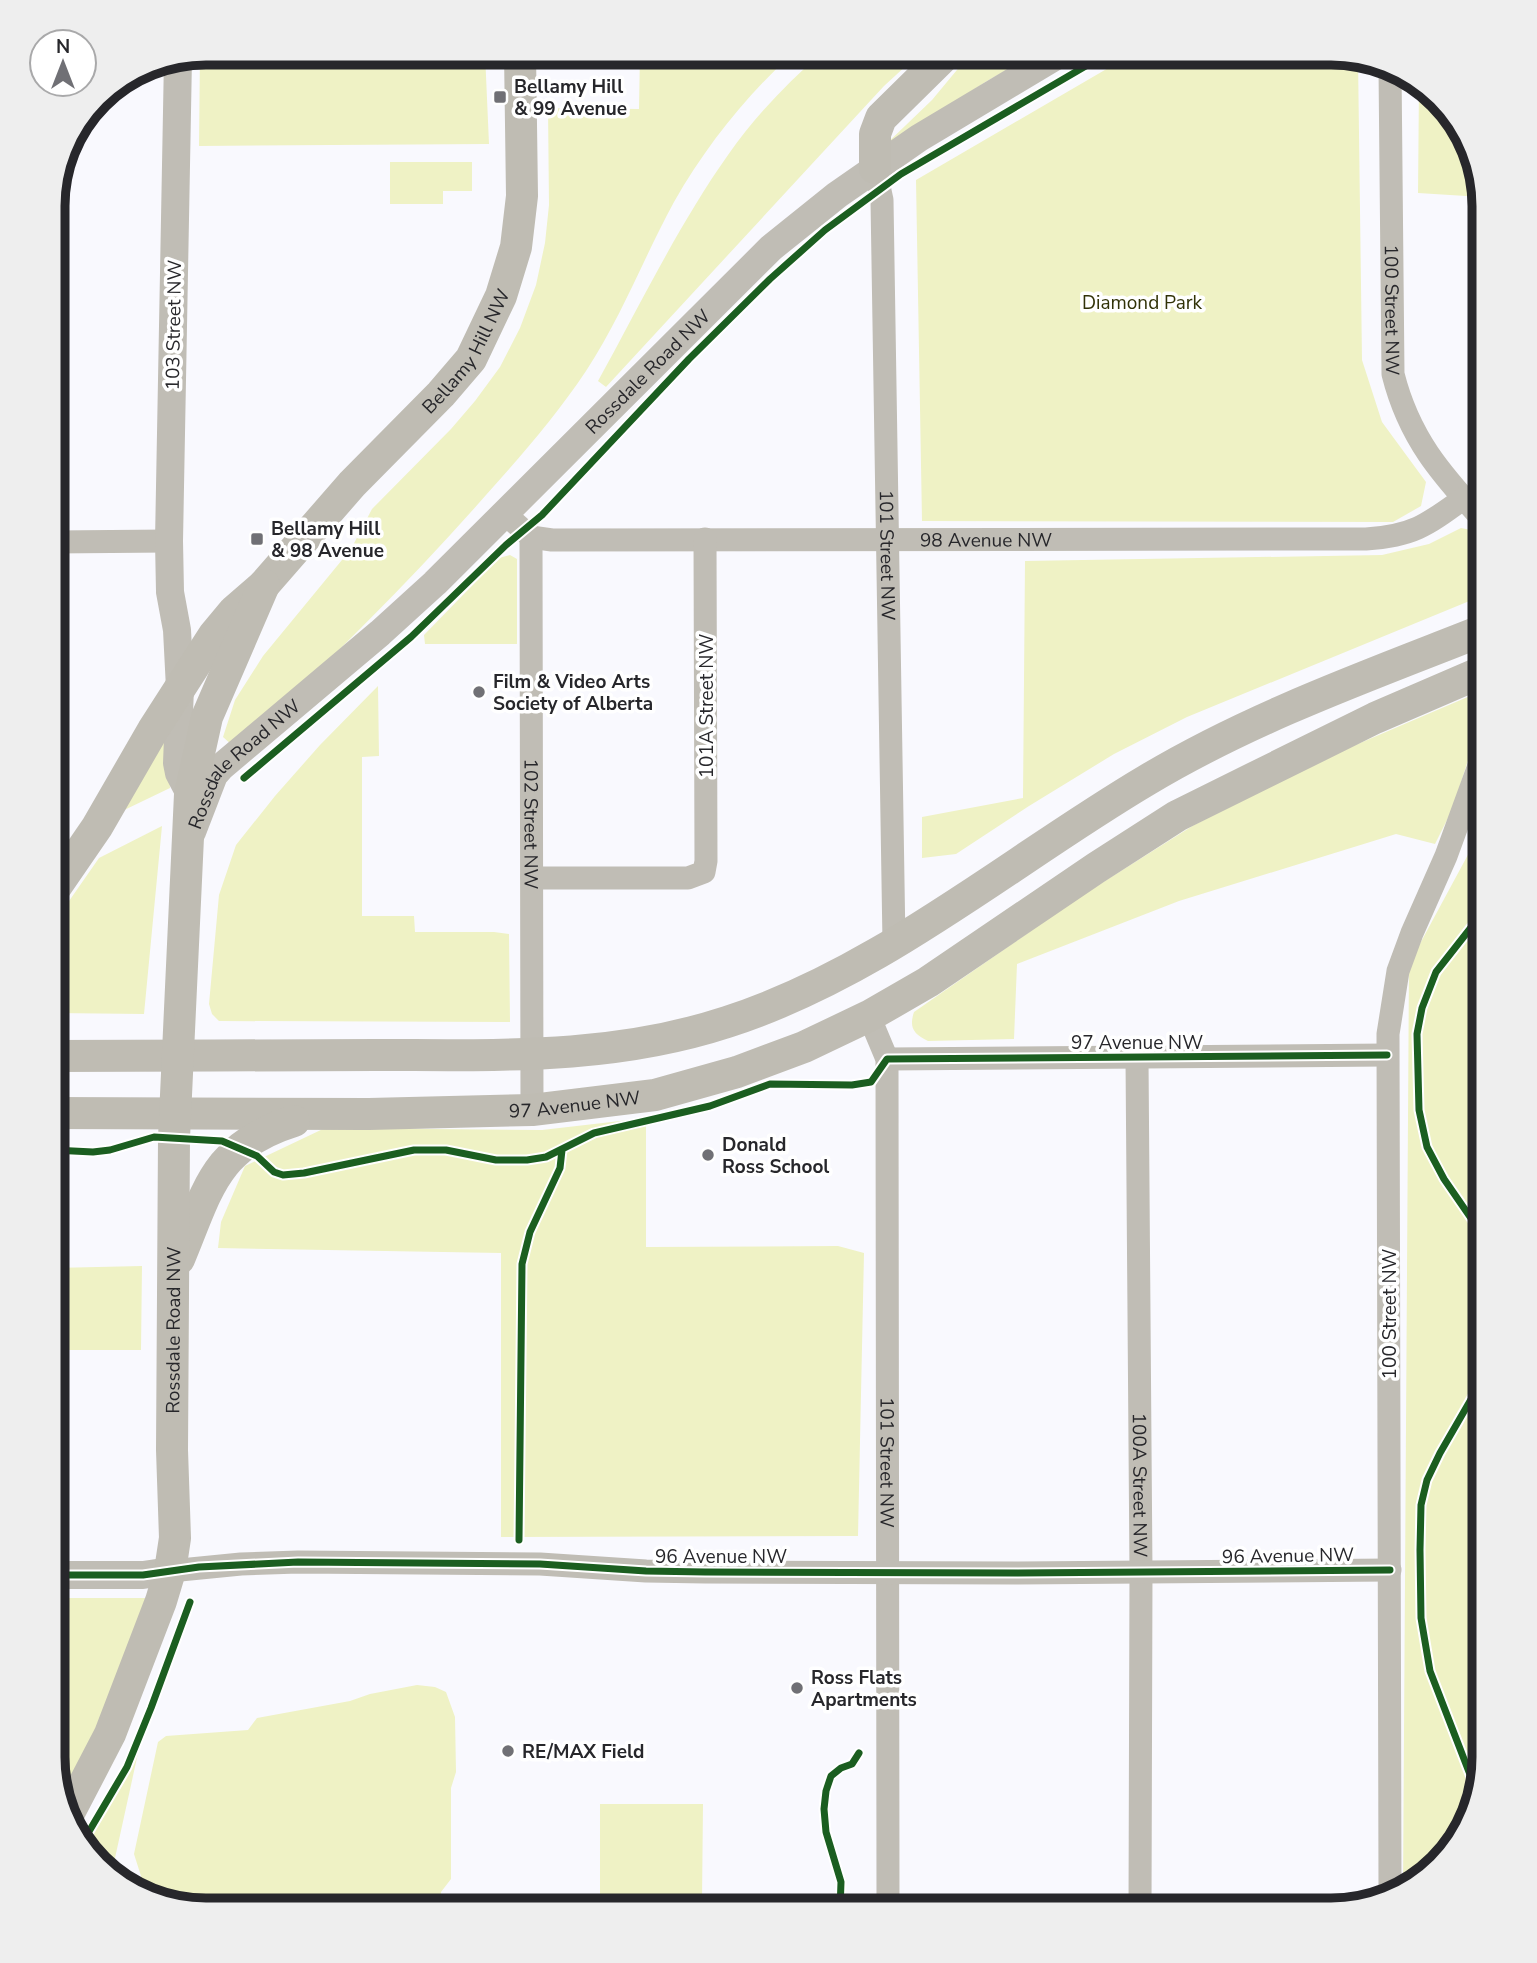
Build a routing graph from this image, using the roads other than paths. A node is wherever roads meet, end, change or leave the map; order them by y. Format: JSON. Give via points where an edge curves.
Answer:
{"nodes":[{"id":1,"x":520,"y":65,"type":"edge"},
{"id":2,"x":935,"y":65,"type":"edge"},
{"id":3,"x":1042,"y":65,"type":"edge"},
{"id":4,"x":178,"y":68,"type":"edge"},
{"id":5,"x":1391,"y":78,"type":"edge"},
{"id":6,"x":875,"y":168,"type":"junction"},
{"id":7,"x":1464,"y":498,"type":"junction"},
{"id":8,"x":1472,"y":507,"type":"edge"},
{"id":9,"x":505,"y":514,"type":"junction"},
{"id":10,"x":531,"y":537,"type":"junction"},
{"id":11,"x":705,"y":539,"type":"junction"},
{"id":12,"x":169,"y":541,"type":"junction"},
{"id":13,"x":888,"y":541,"type":"junction"},
{"id":14,"x":65,"y":542,"type":"edge"},
{"id":15,"x":264,"y":585,"type":"junction"},
{"id":16,"x":170,"y":592,"type":"junction"},
{"id":17,"x":1472,"y":635,"type":"edge"},
{"id":18,"x":1472,"y":677,"type":"edge"},
{"id":19,"x":180,"y":688,"type":"junction"},
{"id":20,"x":153,"y":730,"type":"junction"},
{"id":21,"x":1472,"y":787,"type":"edge"},
{"id":22,"x":190,"y":794,"type":"junction"},
{"id":23,"x":188,"y":841,"type":"junction"},
{"id":24,"x":65,"y":874,"type":"edge"},
{"id":25,"x":532,"y":878,"type":"junction"},
{"id":26,"x":894,"y":943,"type":"junction"},
{"id":27,"x":869,"y":1016,"type":"junction"},
{"id":28,"x":533,"y":1055,"type":"junction"},
{"id":29,"x":1387,"y":1055,"type":"junction"},
{"id":30,"x":65,"y":1056,"type":"edge"},
{"id":31,"x":177,"y":1056,"type":"junction"},
{"id":32,"x":1137,"y":1058,"type":"junction"},
{"id":33,"x":887,"y":1059,"type":"junction"},
{"id":34,"x":532,"y":1110,"type":"junction"},
{"id":35,"x":65,"y":1113,"type":"edge"},
{"id":36,"x":176,"y":1114,"type":"junction"},
{"id":37,"x":317,"y":1114,"type":"junction"},
{"id":38,"x":173,"y":1273,"type":"junction"},
{"id":39,"x":1390,"y":1570,"type":"junction"},
{"id":40,"x":170,"y":1571,"type":"junction"},
{"id":41,"x":886,"y":1572,"type":"junction"},
{"id":42,"x":1141,"y":1572,"type":"junction"},
{"id":43,"x":65,"y":1575,"type":"edge"},
{"id":44,"x":73,"y":1805,"type":"edge"},
{"id":45,"x":1390,"y":1886,"type":"edge"},
{"id":46,"x":888,"y":1898,"type":"edge"},
{"id":47,"x":1140,"y":1898,"type":"edge"}],
"edges":[{"from":1,"to":15,"type":"main road","name":"Bellamy Hill NW","via":[[522,196],[510,272],[493,318],[471,359],[449,385],[352,484]]},
{"from":2,"to":6,"type":"main road","via":[[881,118],[875,134]]},
{"from":3,"to":6,"type":"street","name":"Rossdale Road NW"},
{"from":4,"to":12,"type":"street","name":"103 Street NW"},
{"from":5,"to":7,"type":"street","name":"100 Street NW","via":[[1393,374],[1419,442]]},
{"from":6,"to":9,"type":"street","name":"Rossdale Road NW","via":[[771,248]]},
{"from":6,"to":13,"type":"street","name":"101 Street NW","via":[[882,200]]},
{"from":7,"to":8,"type":"street","name":"100 Street NW"},
{"from":7,"to":13,"type":"street","name":"98 Avenue NW","via":[[1419,529],[1375,538]]},
{"from":9,"to":10,"type":"street"},
{"from":9,"to":23,"type":"street","name":"Rossdale Road NW","via":[[389,625],[220,767]]},
{"from":10,"to":11,"type":"street","name":"98 Avenue NW"},
{"from":10,"to":25,"type":"street","name":"102 Street NW"},
{"from":11,"to":13,"type":"street","name":"98 Avenue NW"},
{"from":11,"to":25,"type":"street","name":"101A Street NW","via":[[704,872],[688,878]]},
{"from":12,"to":14,"type":"street"},
{"from":12,"to":16,"type":"street","name":"103 Street NW"},
{"from":13,"to":26,"type":"street","name":"101 Street NW"},
{"from":15,"to":19,"type":"main road","name":"Bellamy Hill NW","via":[[214,635]]},
{"from":15,"to":22,"type":"main road","name":"Bellamy Hill NW","via":[[207,718]]},
{"from":16,"to":19,"type":"street","name":"103 Street NW"},
{"from":16,"to":20,"type":"street","name":"103 Street NW","via":[[163,630],[164,689]]},
{"from":17,"to":26,"type":"main road","via":[[1241,729],[1149,779]]},
{"from":18,"to":27,"type":"main road","name":"97 Avenue NW","via":[[1375,718],[1177,816],[928,982]]},
{"from":19,"to":20,"type":"main road","name":"Bellamy Hill NW"},
{"from":19,"to":22,"type":"street","name":"103 Street NW","via":[[177,763]]},
{"from":20,"to":24,"type":"main road","name":"Bellamy Hill NW"},
{"from":21,"to":29,"type":"street","name":"100 Street NW","via":[[1398,971]]},
{"from":22,"to":23,"type":"main road","name":"Bellamy Hill NW"},
{"from":23,"to":31,"type":"main road","name":"Rossdale Road NW"},
{"from":25,"to":28,"type":"street","name":"102 Street NW"},
{"from":26,"to":28,"type":"main road","via":[[834,977],[729,1022],[650,1043]]},
{"from":27,"to":33,"type":"street","name":"101 Street NW"},
{"from":27,"to":34,"type":"main road","name":"97 Avenue NW","via":[[737,1072],[654,1095]]},
{"from":28,"to":31,"type":"main road"},
{"from":28,"to":34,"type":"street","name":"102 Street NW"},
{"from":29,"to":32,"type":"street","name":"97 Avenue NW"},
{"from":29,"to":39,"type":"street","name":"100 Street NW"},
{"from":30,"to":31,"type":"main road"},
{"from":31,"to":36,"type":"main road","name":"Rossdale Road NW"},
{"from":32,"to":33,"type":"street","name":"97 Avenue NW"},
{"from":32,"to":42,"type":"street","name":"100A Street NW"},
{"from":33,"to":41,"type":"street","name":"101 Street NW"},
{"from":34,"to":37,"type":"main road","name":"97 Avenue NW"},
{"from":35,"to":36,"type":"main road","name":"97 Avenue NW"},
{"from":36,"to":37,"type":"main road","name":"97 Avenue NW"},
{"from":36,"to":38,"type":"main road","name":"Rossdale Road NW"},
{"from":37,"to":38,"type":"main road","via":[[267,1130],[227,1158],[210,1184]]},
{"from":38,"to":40,"type":"main road","name":"Rossdale Road NW","via":[[175,1538]]},
{"from":39,"to":42,"type":"street","name":"96 Avenue NW"},
{"from":39,"to":45,"type":"street","name":"100 Street NW"},
{"from":40,"to":41,"type":"street","name":"96 Avenue NW","via":[[311,1562]]},
{"from":40,"to":43,"type":"street","name":"96 Avenue NW"},
{"from":40,"to":44,"type":"main road","name":"Rossdale Road NW","via":[[110,1734]]},
{"from":41,"to":42,"type":"street","name":"96 Avenue NW"},
{"from":41,"to":46,"type":"street","name":"101 Street NW"},
{"from":42,"to":47,"type":"street","name":"100A Street NW"}]}
